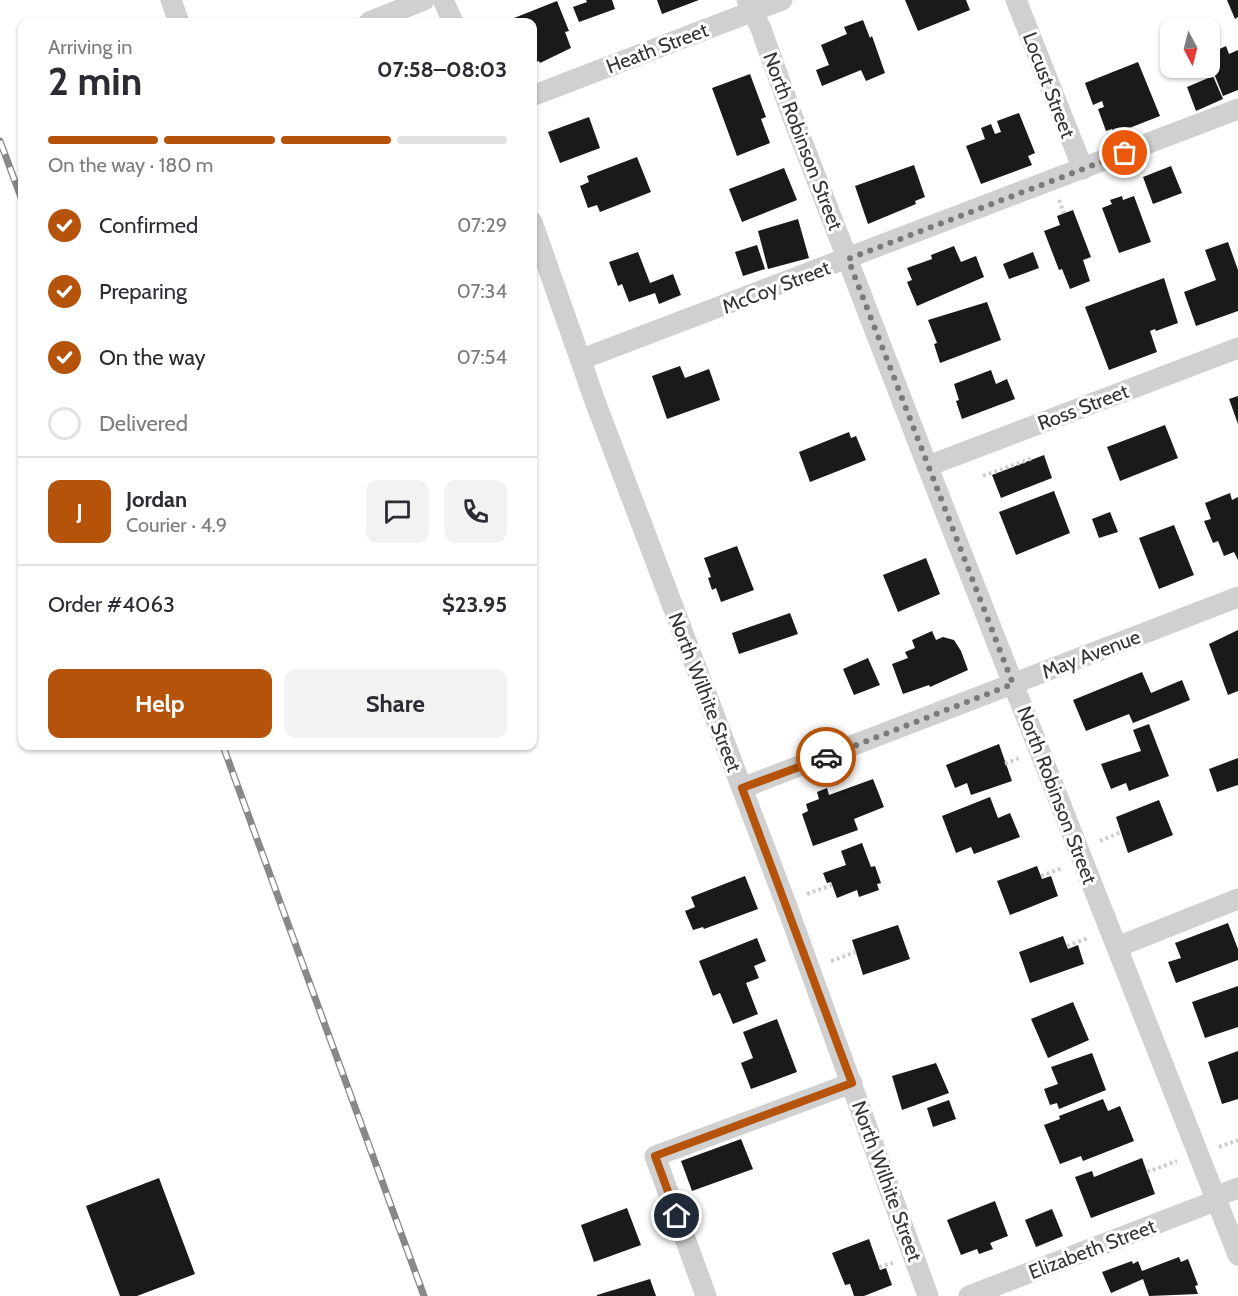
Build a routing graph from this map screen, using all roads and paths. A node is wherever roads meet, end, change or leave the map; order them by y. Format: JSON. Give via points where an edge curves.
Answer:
{"nodes":[{"id":1,"x":171,"y":0,"type":"edge"},
{"id":2,"x":424,"y":0,"type":"edge"},
{"id":3,"x":443,"y":0,"type":"edge"},
{"id":4,"x":782,"y":0,"type":"edge"},
{"id":5,"x":1016,"y":0,"type":"edge"},
{"id":6,"x":749,"y":6,"type":"edge"},
{"id":7,"x":178,"y":18,"type":"edge"},
{"id":8,"x":379,"y":18,"type":"edge"},
{"id":9,"x":451,"y":18,"type":"edge"},
{"id":10,"x":537,"y":94,"type":"edge"},
{"id":11,"x":1238,"y":110,"type":"edge"},
{"id":12,"x":1083,"y":170,"type":"junction"},
{"id":13,"x":537,"y":236,"type":"edge"},
{"id":14,"x":848,"y":259,"type":"junction"},
{"id":15,"x":1238,"y":348,"type":"edge"},
{"id":16,"x":582,"y":359,"type":"junction"},
{"id":17,"x":1033,"y":458,"type":"dead end"},
{"id":18,"x":928,"y":466,"type":"junction"},
{"id":19,"x":983,"y":476,"type":"dead end"},
{"id":20,"x":1238,"y":597,"type":"edge"},
{"id":21,"x":1013,"y":684,"type":"junction"},
{"id":22,"x":1022,"y":757,"type":"dead end"},
{"id":23,"x":1005,"y":764,"type":"dead end"},
{"id":24,"x":742,"y":788,"type":"junction"},
{"id":25,"x":1121,"y":832,"type":"dead end"},
{"id":26,"x":1097,"y":842,"type":"dead end"},
{"id":27,"x":1065,"y":867,"type":"dead end"},
{"id":28,"x":1041,"y":876,"type":"dead end"},
{"id":29,"x":1238,"y":899,"type":"edge"},
{"id":30,"x":1092,"y":936,"type":"dead end"},
{"id":31,"x":1067,"y":946,"type":"dead end"},
{"id":32,"x":1116,"y":947,"type":"junction"},
{"id":33,"x":852,"y":1083,"type":"junction"},
{"id":34,"x":1178,"y":1161,"type":"dead end"},
{"id":35,"x":1147,"y":1172,"type":"dead end"},
{"id":36,"x":1238,"y":1188,"type":"edge"},
{"id":37,"x":1214,"y":1199,"type":"junction"},
{"id":38,"x":1238,"y":1255,"type":"edge"},
{"id":39,"x":706,"y":1296,"type":"edge"},
{"id":40,"x":928,"y":1296,"type":"edge"},
{"id":41,"x":969,"y":1296,"type":"edge"}],
"edges":[{"from":1,"to":7,"type":"street"},
{"from":2,"to":8,"type":"street"},
{"from":3,"to":9,"type":"street"},
{"from":4,"to":6,"type":"street","name":"Heath Street"},
{"from":5,"to":12,"type":"street","name":"Locust Street"},
{"from":6,"to":10,"type":"street","name":"Heath Street"},
{"from":6,"to":14,"type":"street","name":"North Robinson Street"},
{"from":11,"to":12,"type":"street","name":"McCoy Street"},
{"from":12,"to":14,"type":"street","name":"McCoy Street"},
{"from":13,"to":16,"type":"street","name":"North Wilhite Street"},
{"from":14,"to":16,"type":"street","name":"McCoy Street"},
{"from":14,"to":18,"type":"street","name":"North Robinson Street"},
{"from":15,"to":18,"type":"street","name":"Ross Street"},
{"from":16,"to":24,"type":"street","name":"North Wilhite Street"},
{"from":17,"to":19,"type":"path"},
{"from":18,"to":21,"type":"street","name":"North Robinson Street"},
{"from":20,"to":21,"type":"street","name":"May Avenue"},
{"from":21,"to":24,"type":"street","name":"May Avenue"},
{"from":21,"to":32,"type":"street","name":"North Robinson Street"},
{"from":22,"to":23,"type":"path"},
{"from":24,"to":33,"type":"street","name":"North Wilhite Street"},
{"from":25,"to":26,"type":"path"},
{"from":27,"to":28,"type":"path"},
{"from":29,"to":32,"type":"street"},
{"from":30,"to":31,"type":"path"},
{"from":32,"to":37,"type":"street","name":"North Robinson Street"},
{"from":33,"to":39,"type":"street","via":[[655,1156]]},
{"from":33,"to":40,"type":"street","name":"North Wilhite Street"},
{"from":34,"to":35,"type":"path"},
{"from":36,"to":37,"type":"street","name":"Elizabeth Street"},
{"from":37,"to":38,"type":"street","name":"North Robinson Street"},
{"from":37,"to":41,"type":"street","name":"Elizabeth Street"}]}
